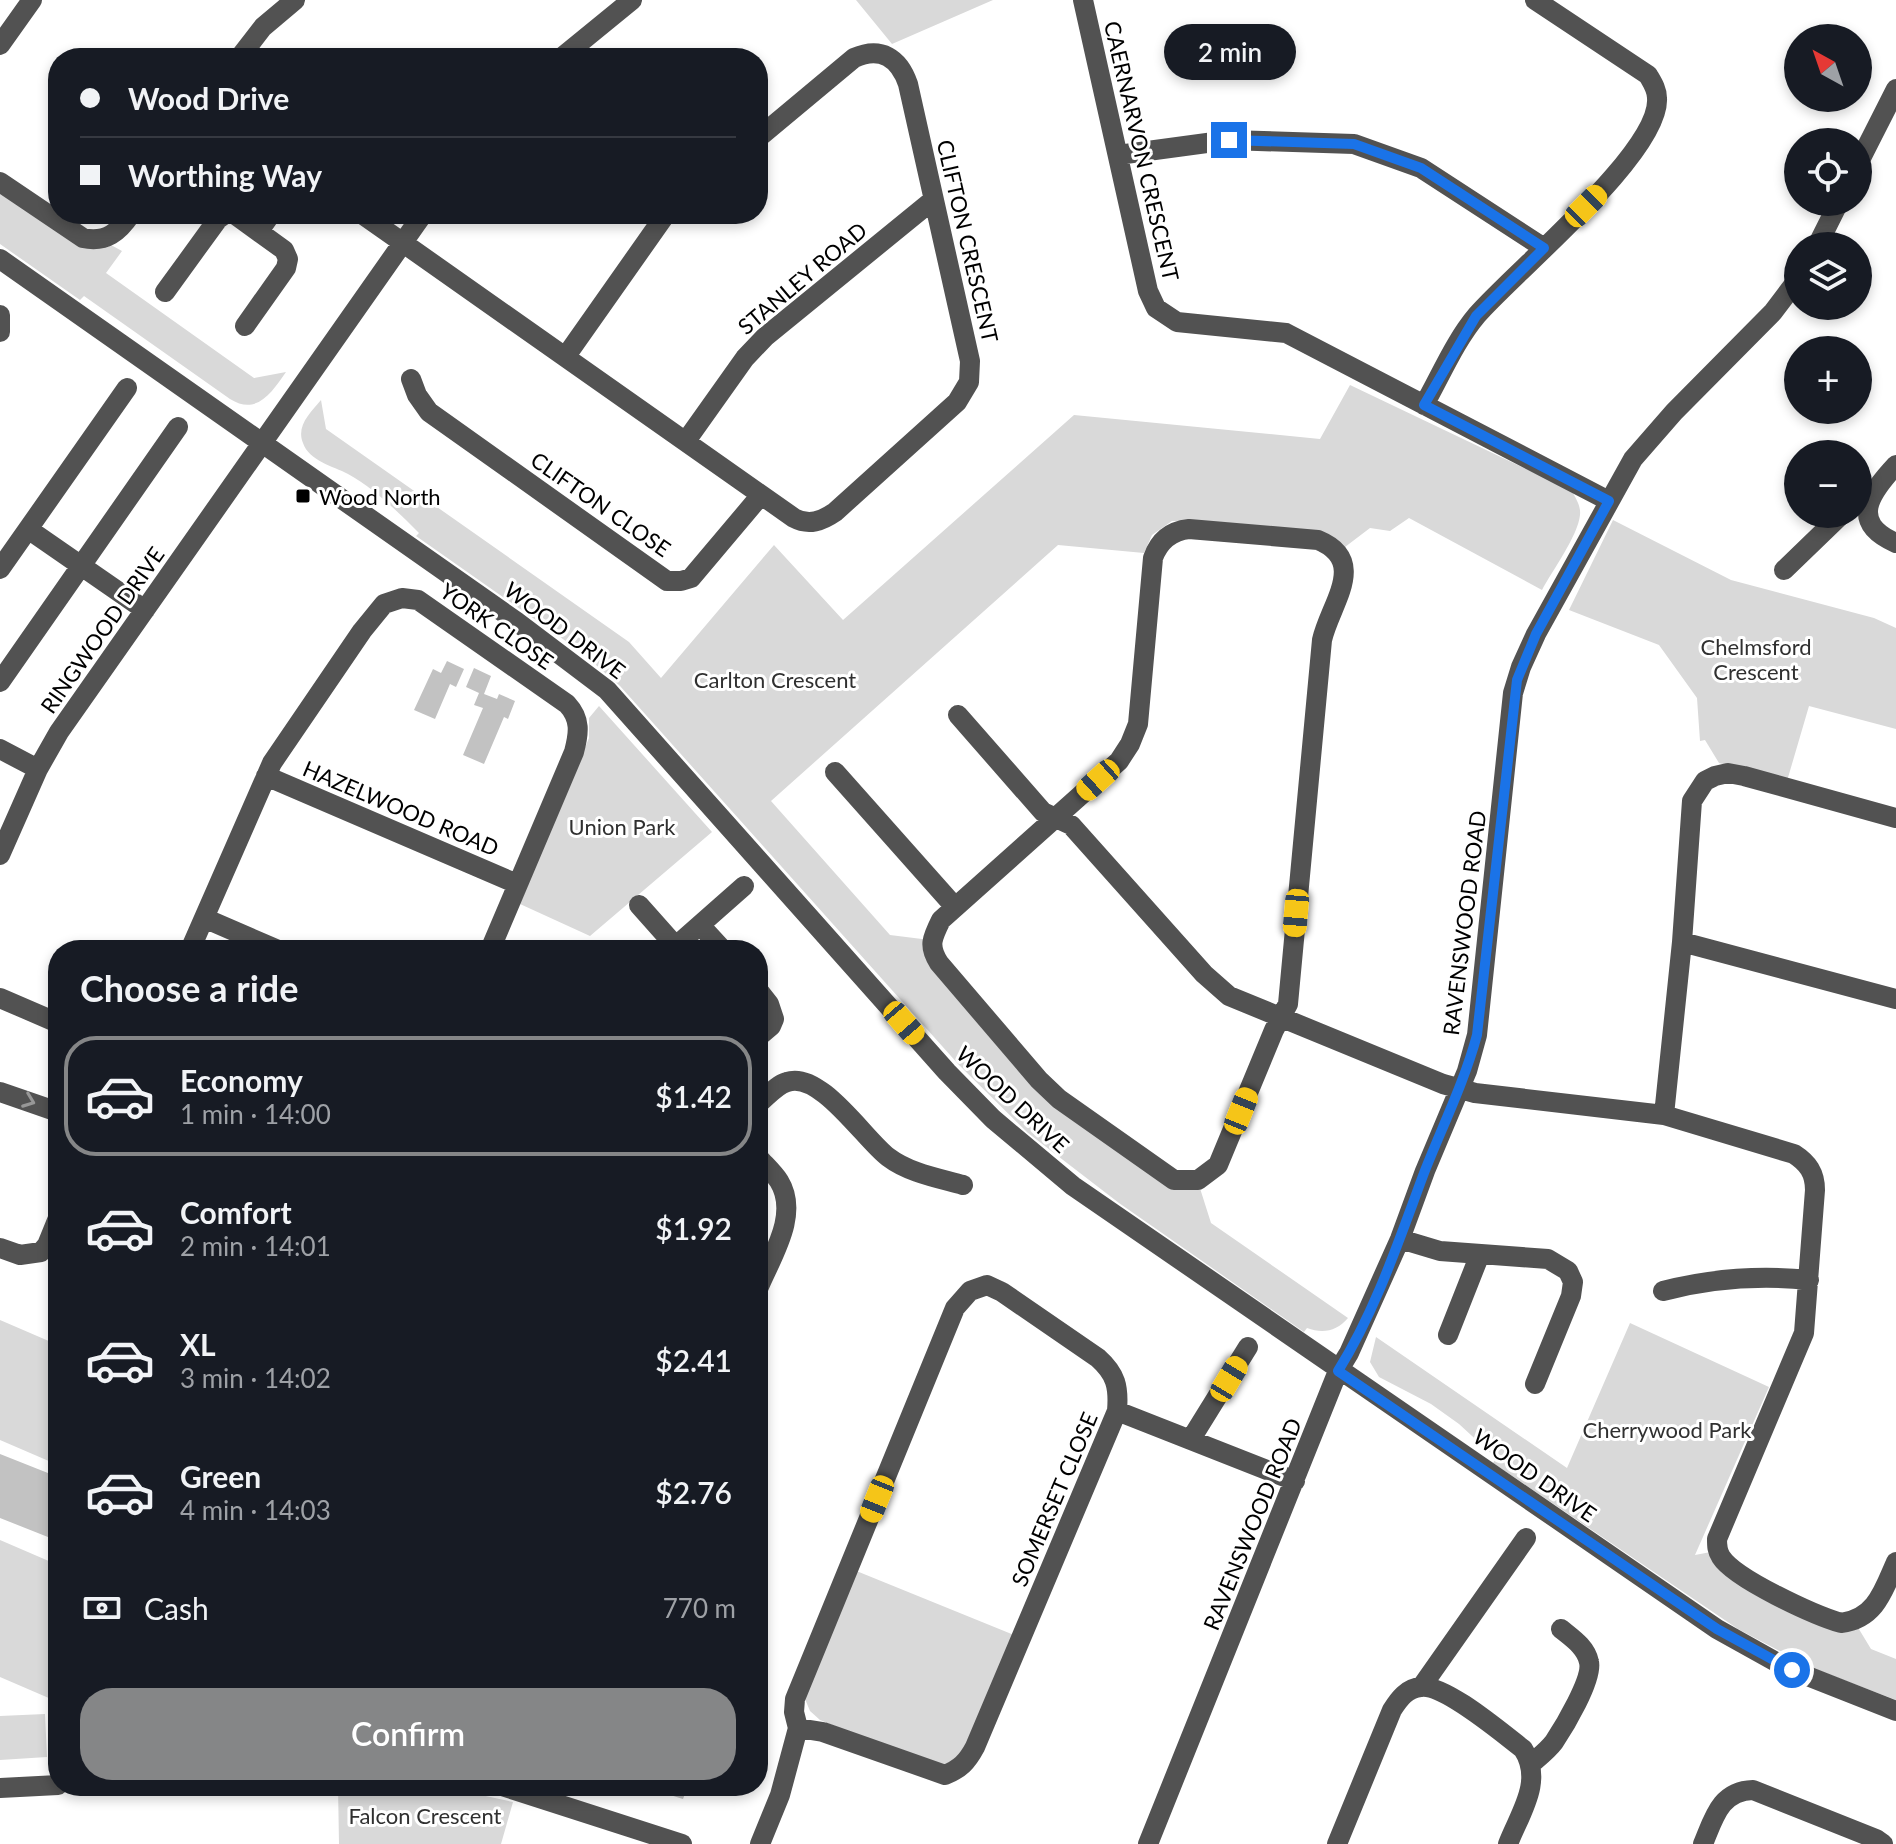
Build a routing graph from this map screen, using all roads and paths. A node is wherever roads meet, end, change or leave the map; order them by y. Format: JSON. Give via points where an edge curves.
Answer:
{"nodes":[{"id":1,"x":32,"y":0,"type":"edge"},
{"id":2,"x":295,"y":0,"type":"edge"},
{"id":3,"x":632,"y":0,"type":"edge"},
{"id":4,"x":1083,"y":0,"type":"edge"},
{"id":5,"x":1535,"y":0,"type":"edge"},
{"id":6,"x":0,"y":45,"type":"edge"},
{"id":7,"x":247,"y":48,"type":"edge"},
{"id":8,"x":573,"y":48,"type":"edge"},
{"id":9,"x":1896,"y":89,"type":"edge"},
{"id":10,"x":768,"y":130,"type":"edge"},
{"id":11,"x":1872,"y":136,"type":"edge"},
{"id":12,"x":1118,"y":155,"type":"junction"},
{"id":13,"x":0,"y":182,"type":"edge"},
{"id":14,"x":933,"y":200,"type":"junction"},
{"id":15,"x":48,"y":214,"type":"edge"},
{"id":16,"x":62,"y":224,"type":"edge"},
{"id":17,"x":124,"y":224,"type":"edge"},
{"id":18,"x":214,"y":224,"type":"edge"},
{"id":19,"x":249,"y":224,"type":"edge"},
{"id":20,"x":264,"y":224,"type":"edge"},
{"id":21,"x":377,"y":224,"type":"edge"},
{"id":22,"x":416,"y":224,"type":"edge"},
{"id":23,"x":659,"y":224,"type":"edge"},
{"id":24,"x":259,"y":231,"type":"junction"},
{"id":25,"x":403,"y":242,"type":"junction"},
{"id":26,"x":1544,"y":248,"type":"junction"},
{"id":27,"x":0,"y":259,"type":"edge"},
{"id":28,"x":165,"y":292,"type":"dead end"},
{"id":29,"x":1784,"y":297,"type":"edge"},
{"id":30,"x":0,"y":315,"type":"edge"},
{"id":31,"x":245,"y":326,"type":"dead end"},
{"id":32,"x":0,"y":332,"type":"edge"},
{"id":33,"x":566,"y":356,"type":"junction"},
{"id":34,"x":411,"y":379,"type":"dead end"},
{"id":35,"x":127,"y":388,"type":"dead end"},
{"id":36,"x":1424,"y":405,"type":"junction"},
{"id":37,"x":178,"y":427,"type":"dead end"},
{"id":38,"x":686,"y":441,"type":"junction"},
{"id":39,"x":262,"y":445,"type":"junction"},
{"id":40,"x":1896,"y":465,"type":"edge"},
{"id":41,"x":1872,"y":489,"type":"edge"},
{"id":42,"x":761,"y":495,"type":"junction"},
{"id":43,"x":1609,"y":501,"type":"junction"},
{"id":44,"x":1872,"y":521,"type":"edge"},
{"id":45,"x":1828,"y":528,"type":"edge"},
{"id":46,"x":28,"y":529,"type":"junction"},
{"id":47,"x":1896,"y":543,"type":"edge"},
{"id":48,"x":81,"y":566,"type":"junction"},
{"id":49,"x":0,"y":569,"type":"edge"},
{"id":50,"x":1784,"y":570,"type":"dead end"},
{"id":51,"x":145,"y":610,"type":"junction"},
{"id":52,"x":0,"y":682,"type":"edge"},
{"id":53,"x":958,"y":715,"type":"dead end"},
{"id":54,"x":0,"y":749,"type":"edge"},
{"id":55,"x":38,"y":769,"type":"junction"},
{"id":56,"x":835,"y":772,"type":"dead end"},
{"id":57,"x":266,"y":776,"type":"junction"},
{"id":58,"x":1056,"y":818,"type":"junction"},
{"id":59,"x":1896,"y":818,"type":"edge"},
{"id":60,"x":0,"y":855,"type":"edge"},
{"id":61,"x":517,"y":884,"type":"junction"},
{"id":62,"x":744,"y":886,"type":"dead end"},
{"id":63,"x":639,"y":905,"type":"dead end"},
{"id":64,"x":955,"y":907,"type":"junction"},
{"id":65,"x":204,"y":918,"type":"junction"},
{"id":66,"x":700,"y":925,"type":"junction"},
{"id":67,"x":194,"y":940,"type":"edge"},
{"id":68,"x":255,"y":940,"type":"edge"},
{"id":69,"x":494,"y":940,"type":"edge"},
{"id":70,"x":671,"y":940,"type":"edge"},
{"id":71,"x":686,"y":940,"type":"edge"},
{"id":72,"x":714,"y":940,"type":"edge"},
{"id":73,"x":1682,"y":942,"type":"junction"},
{"id":74,"x":0,"y":998,"type":"edge"},
{"id":75,"x":1896,"y":999,"type":"edge"},
{"id":76,"x":768,"y":1003,"type":"edge"},
{"id":77,"x":1280,"y":1018,"type":"junction"},
{"id":78,"x":48,"y":1019,"type":"edge"},
{"id":79,"x":768,"y":1031,"type":"edge"},
{"id":80,"x":1459,"y":1088,"type":"junction"},
{"id":81,"x":0,"y":1092,"type":"edge"},
{"id":82,"x":768,"y":1096,"type":"edge"},
{"id":83,"x":48,"y":1109,"type":"edge"},
{"id":84,"x":1664,"y":1115,"type":"junction"},
{"id":85,"x":768,"y":1168,"type":"edge"},
{"id":86,"x":963,"y":1185,"type":"dead end"},
{"id":87,"x":1400,"y":1239,"type":"junction"},
{"id":88,"x":48,"y":1243,"type":"edge"},
{"id":89,"x":0,"y":1248,"type":"edge"},
{"id":90,"x":1480,"y":1254,"type":"junction"},
{"id":91,"x":768,"y":1265,"type":"edge"},
{"id":92,"x":1809,"y":1280,"type":"junction"},
{"id":93,"x":1663,"y":1291,"type":"dead end"},
{"id":94,"x":1448,"y":1335,"type":"dead end"},
{"id":95,"x":1248,"y":1347,"type":"dead end"},
{"id":96,"x":1338,"y":1371,"type":"junction"},
{"id":97,"x":1535,"y":1384,"type":"dead end"},
{"id":98,"x":1117,"y":1411,"type":"junction"},
{"id":99,"x":1191,"y":1439,"type":"junction"},
{"id":100,"x":1295,"y":1481,"type":"junction"},
{"id":101,"x":1526,"y":1538,"type":"dead end"},
{"id":102,"x":1896,"y":1562,"type":"edge"},
{"id":103,"x":1561,"y":1629,"type":"dead end"},
{"id":104,"x":1422,"y":1686,"type":"junction"},
{"id":105,"x":1896,"y":1711,"type":"edge"},
{"id":106,"x":798,"y":1728,"type":"junction"},
{"id":107,"x":1531,"y":1764,"type":"junction"},
{"id":108,"x":48,"y":1786,"type":"edge"},
{"id":109,"x":0,"y":1788,"type":"edge"},
{"id":110,"x":533,"y":1796,"type":"edge"},
{"id":111,"x":682,"y":1844,"type":"edge"},
{"id":112,"x":760,"y":1844,"type":"edge"},
{"id":113,"x":1148,"y":1844,"type":"edge"},
{"id":114,"x":1337,"y":1844,"type":"edge"},
{"id":115,"x":1508,"y":1844,"type":"edge"},
{"id":116,"x":1703,"y":1844,"type":"edge"},
{"id":117,"x":1883,"y":1844,"type":"edge"}],
"edges":[{"from":1,"to":6,"type":"street"},
{"from":2,"to":7,"type":"street"},
{"from":3,"to":8,"type":"street"},
{"from":4,"to":12,"type":"street","name":"CAERNARVON CRESCENT"},
{"from":5,"to":26,"type":"street","via":[[1648,75],[1657,98],[1652,118],[1623,168]]},
{"from":9,"to":11,"type":"street"},
{"from":10,"to":14,"type":"street","name":"CLIFTON CRESCENT","via":[[854,58],[890,56],[908,84]]},
{"from":12,"to":26,"type":"street","via":[[1229,140],[1354,144],[1421,168]]},
{"from":12,"to":36,"type":"street","name":"CAERNARVON CRESCENT","via":[[1148,291],[1162,314],[1186,324],[1286,333]]},
{"from":13,"to":15,"type":"street"},
{"from":14,"to":38,"type":"street","name":"STANLEY ROAD","via":[[765,337]]},
{"from":14,"to":42,"type":"street","name":"CLIFTON CRESCENT","via":[[970,361],[965,392],[825,519],[802,522]]},
{"from":16,"to":17,"type":"street","via":[[83,238],[109,237]]},
{"from":18,"to":28,"type":"street"},
{"from":19,"to":24,"type":"street"},
{"from":20,"to":24,"type":"street"},
{"from":21,"to":25,"type":"street","name":"CLIFTON CRESCENT"},
{"from":22,"to":25,"type":"street","name":"RINGWOOD DRIVE"},
{"from":23,"to":33,"type":"street"},
{"from":24,"to":31,"type":"street","via":[[284,250],[288,264]]},
{"from":25,"to":33,"type":"street","name":"CLIFTON CRESCENT"},
{"from":25,"to":39,"type":"street","name":"RINGWOOD DRIVE"},
{"from":26,"to":36,"type":"street","via":[[1476,316]]},
{"from":27,"to":39,"type":"street","name":"WOOD DRIVE"},
{"from":29,"to":43,"type":"street","name":"RAVENSWOOD ROAD","via":[[1653,435]]},
{"from":30,"to":32,"type":"street"},
{"from":33,"to":38,"type":"street","name":"CLIFTON CRESCENT"},
{"from":34,"to":42,"type":"street","name":"CLIFTON CLOSE","via":[[429,412],[667,581],[691,578]]},
{"from":35,"to":46,"type":"street"},
{"from":36,"to":43,"type":"street","name":"CAERNARVON CRESCENT"},
{"from":37,"to":48,"type":"street"},
{"from":38,"to":42,"type":"street","name":"CLIFTON CRESCENT"},
{"from":39,"to":51,"type":"street","name":"RINGWOOD DRIVE"},
{"from":39,"to":96,"type":"street","name":"WOOD DRIVE","via":[[597,682],[993,1119],[1073,1186]]},
{"from":40,"to":41,"type":"street"},
{"from":43,"to":80,"type":"street","name":"RAVENSWOOD ROAD","via":[[1536,634],[1517,680],[1477,1035]]},
{"from":44,"to":47,"type":"street"},
{"from":45,"to":50,"type":"street"},
{"from":46,"to":48,"type":"street"},
{"from":46,"to":49,"type":"street"},
{"from":48,"to":51,"type":"street"},
{"from":48,"to":52,"type":"street"},
{"from":51,"to":55,"type":"street","name":"RINGWOOD DRIVE"},
{"from":53,"to":58,"type":"street","via":[[1043,812]]},
{"from":54,"to":55,"type":"street"},
{"from":55,"to":60,"type":"street","name":"RINGWOOD DRIVE"},
{"from":56,"to":64,"type":"street"},
{"from":57,"to":61,"type":"street","name":"HAZELWOOD ROAD"},
{"from":57,"to":61,"type":"street","name":"YORK CLOSE","via":[[384,604],[418,600],[567,704],[578,722],[574,752]]},
{"from":57,"to":65,"type":"street","name":"YORK CLOSE"},
{"from":58,"to":64,"type":"street"},
{"from":58,"to":77,"type":"street","via":[[1071,825],[1216,986]]},
{"from":58,"to":77,"type":"street","via":[[1119,761],[1138,724],[1153,558],[1161,542],[1189,529],[1318,540],[1333,549],[1343,564],[1344,582],[1322,640],[1288,1004]]},
{"from":59,"to":73,"type":"street","via":[[1744,776],[1728,773],[1705,781],[1692,801]]},
{"from":61,"to":69,"type":"street","name":"YORK CLOSE"},
{"from":62,"to":66,"type":"street"},
{"from":63,"to":70,"type":"street"},
{"from":64,"to":77,"type":"street","via":[[931,940],[939,963],[1059,1099],[1174,1180],[1198,1180],[1218,1165]]},
{"from":65,"to":67,"type":"street","name":"YORK CLOSE"},
{"from":65,"to":68,"type":"street"},
{"from":66,"to":71,"type":"street"},
{"from":66,"to":72,"type":"street"},
{"from":73,"to":75,"type":"street"},
{"from":73,"to":84,"type":"street"},
{"from":74,"to":78,"type":"street"},
{"from":76,"to":79,"type":"street","via":[[774,1019]]},
{"from":77,"to":80,"type":"street"},
{"from":80,"to":84,"type":"street"},
{"from":80,"to":87,"type":"street","name":"RAVENSWOOD ROAD"},
{"from":81,"to":83,"type":"street","one_way":true},
{"from":82,"to":86,"type":"street","via":[[786,1082],[805,1082],[833,1101],[887,1156]]},
{"from":84,"to":92,"type":"street","via":[[1803,1160],[1815,1178]]},
{"from":85,"to":91,"type":"street","via":[[783,1189],[787,1212]]},
{"from":87,"to":90,"type":"street","via":[[1440,1251]]},
{"from":87,"to":96,"type":"street","name":"RAVENSWOOD ROAD"},
{"from":88,"to":89,"type":"street","via":[[29,1256]]},
{"from":90,"to":94,"type":"street"},
{"from":90,"to":97,"type":"street","via":[[1548,1259],[1568,1271],[1573,1282]]},
{"from":92,"to":93,"type":"street","via":[[1731,1278]]},
{"from":92,"to":102,"type":"street","via":[[1804,1333],[1717,1539],[1717,1550],[1752,1583],[1841,1623],[1875,1606]]},
{"from":95,"to":99,"type":"street"},
{"from":96,"to":100,"type":"street","name":"RAVENSWOOD ROAD"},
{"from":96,"to":105,"type":"street","name":"WOOD DRIVE","via":[[1731,1638],[1796,1672]]},
{"from":98,"to":99,"type":"street"},
{"from":98,"to":106,"type":"street","name":"SOMERSET CLOSE","via":[[967,1762],[945,1775]]},
{"from":98,"to":106,"type":"street","name":"SOMERSET CLOSE","via":[[1116,1379],[1098,1358],[987,1285],[964,1297],[955,1308],[795,1699]]},
{"from":99,"to":100,"type":"street"},
{"from":100,"to":113,"type":"street","name":"RAVENSWOOD ROAD"},
{"from":101,"to":104,"type":"street"},
{"from":103,"to":107,"type":"street","via":[[1578,1643],[1590,1667],[1553,1743]]},
{"from":104,"to":107,"type":"street","via":[[1463,1706],[1523,1749]]},
{"from":104,"to":114,"type":"street","via":[[1400,1697],[1392,1710]]},
{"from":106,"to":112,"type":"street","name":"SOMERSET CLOSE"},
{"from":107,"to":115,"type":"street","via":[[1531,1787]]},
{"from":108,"to":109,"type":"street"},
{"from":110,"to":111,"type":"street"},
{"from":116,"to":117,"type":"street","via":[[1721,1804],[1734,1793],[1753,1790]]}]}
